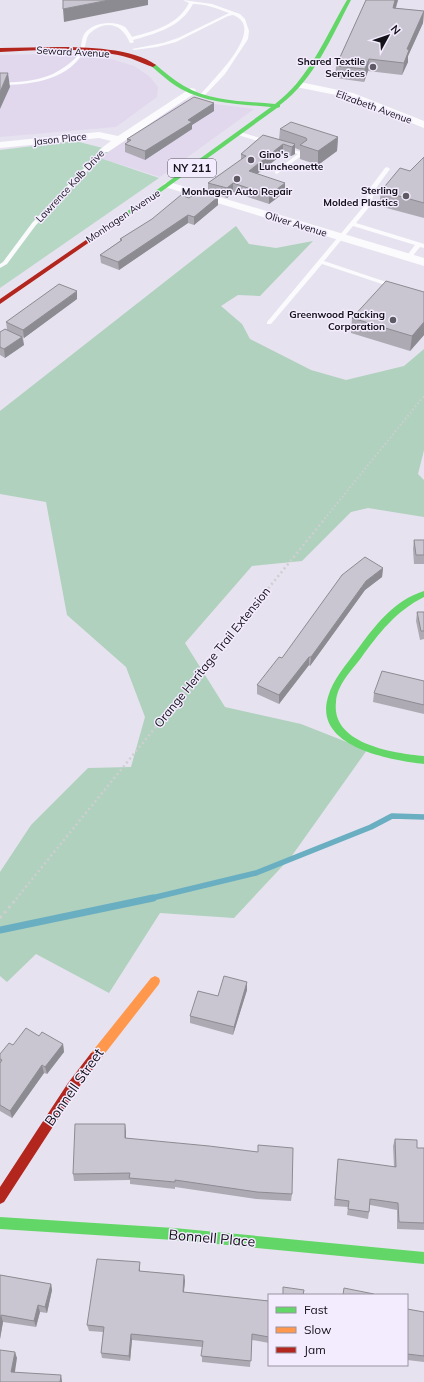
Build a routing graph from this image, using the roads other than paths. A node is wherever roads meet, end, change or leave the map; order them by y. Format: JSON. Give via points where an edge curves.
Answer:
{"nodes":[{"id":1,"x":185,"y":0,"type":"edge"},
{"id":2,"x":349,"y":0,"type":"edge"},
{"id":3,"x":191,"y":3,"type":"junction"},
{"id":4,"x":233,"y":13,"type":"junction"},
{"id":5,"x":131,"y":39,"type":"junction"},
{"id":6,"x":134,"y":48,"type":"junction"},
{"id":7,"x":0,"y":50,"type":"edge"},
{"id":8,"x":82,"y":50,"type":"junction"},
{"id":9,"x":135,"y":58,"type":"junction"},
{"id":10,"x":0,"y":84,"type":"edge"},
{"id":11,"x":300,"y":85,"type":"junction"},
{"id":12,"x":191,"y":91,"type":"junction"},
{"id":13,"x":203,"y":94,"type":"junction"},
{"id":14,"x":278,"y":106,"type":"junction"},
{"id":15,"x":424,"y":125,"type":"edge"},
{"id":16,"x":240,"y":134,"type":"junction"},
{"id":17,"x":119,"y":139,"type":"junction"},
{"id":18,"x":274,"y":144,"type":"edge"},
{"id":19,"x":0,"y":145,"type":"edge"},
{"id":20,"x":281,"y":146,"type":"edge"},
{"id":21,"x":104,"y":150,"type":"joint"},
{"id":22,"x":387,"y":169,"type":"dead end"},
{"id":23,"x":277,"y":172,"type":"dead end"},
{"id":24,"x":169,"y":185,"type":"junction"},
{"id":25,"x":352,"y":224,"type":"junction"},
{"id":26,"x":342,"y":238,"type":"junction"},
{"id":27,"x":421,"y":245,"type":"edge"},
{"id":28,"x":408,"y":258,"type":"junction"},
{"id":29,"x":322,"y":262,"type":"junction"},
{"id":30,"x":424,"y":262,"type":"edge"},
{"id":31,"x":0,"y":266,"type":"edge"},
{"id":32,"x":397,"y":287,"type":"edge"},
{"id":33,"x":0,"y":302,"type":"edge"},
{"id":34,"x":269,"y":323,"type":"dead end"},
{"id":35,"x":424,"y":594,"type":"edge"},
{"id":36,"x":419,"y":759,"type":"edge"},
{"id":37,"x":155,"y":981,"type":"dead end"},
{"id":38,"x":0,"y":1198,"type":"edge"},
{"id":39,"x":0,"y":1223,"type":"edge"},
{"id":40,"x":424,"y":1258,"type":"edge"}],
"edges":[{"from":1,"to":3,"type":"lane"},
{"from":2,"to":11,"type":"street","name":"Monhagen Avenue","number":"NY 211"},
{"from":3,"to":4,"type":"lane","via":[[202,3]]},
{"from":3,"to":5,"type":"lane","via":[[187,12],[174,22],[157,31]]},
{"from":4,"to":6,"type":"lane","via":[[206,24],[180,39]]},
{"from":4,"to":13,"type":"lane","via":[[243,19],[247,31],[246,39],[223,73]]},
{"from":5,"to":6,"type":"lane"},
{"from":5,"to":8,"type":"lane","via":[[123,28],[109,24],[88,32]]},
{"from":6,"to":9,"type":"lane"},
{"from":7,"to":8,"type":"street","name":"Seward Avenue"},
{"from":8,"to":9,"type":"street","name":"Seward Avenue"},
{"from":8,"to":10,"type":"lane","via":[[69,65],[52,75],[31,82]]},
{"from":9,"to":12,"type":"street","name":"Seward Avenue","via":[[159,68],[172,82]]},
{"from":11,"to":14,"type":"street","name":"Monhagen Avenue","number":"NY 211"},
{"from":11,"to":15,"type":"street","name":"Elizabeth Avenue","via":[[348,95]]},
{"from":12,"to":13,"type":"street","name":"Seward Avenue"},
{"from":12,"to":17,"type":"street","name":"Lawrence Kolb Drive"},
{"from":13,"to":14,"type":"street","name":"Seward Avenue"},
{"from":14,"to":16,"type":"street","name":"Monhagen Avenue","number":"NY 211"},
{"from":16,"to":18,"type":"lane"},
{"from":16,"to":24,"type":"street","name":"Monhagen Avenue","number":"NY 211"},
{"from":17,"to":19,"type":"street","name":"Jason Place","via":[[99,135]]},
{"from":17,"to":21,"type":"street","name":"Lawrence Kolb Drive"},
{"from":20,"to":23,"type":"lane","via":[[302,153]]},
{"from":21,"to":31,"type":"lane","name":"Lawrence Kolb Drive","via":[[34,224]]},
{"from":22,"to":25,"type":"lane","via":[[373,188],[367,206]]},
{"from":24,"to":26,"type":"street","name":"Oliver Avenue"},
{"from":24,"to":33,"type":"street","name":"Monhagen Avenue","number":"NY 211"},
{"from":25,"to":26,"type":"lane"},
{"from":25,"to":27,"type":"lane"},
{"from":26,"to":28,"type":"street","name":"Oliver Avenue"},
{"from":26,"to":29,"type":"lane"},
{"from":27,"to":28,"type":"lane"},
{"from":28,"to":30,"type":"street","name":"Oliver Avenue"},
{"from":29,"to":32,"type":"lane"},
{"from":29,"to":34,"type":"lane"},
{"from":35,"to":36,"type":"street","via":[[404,601],[386,616],[339,682],[329,707],[332,722],[350,740],[374,752]]},
{"from":37,"to":38,"type":"street","name":"Bonnell Street","via":[[72,1087]]},
{"from":39,"to":40,"type":"street","name":"Bonnell Place","via":[[174,1234]]}]}
